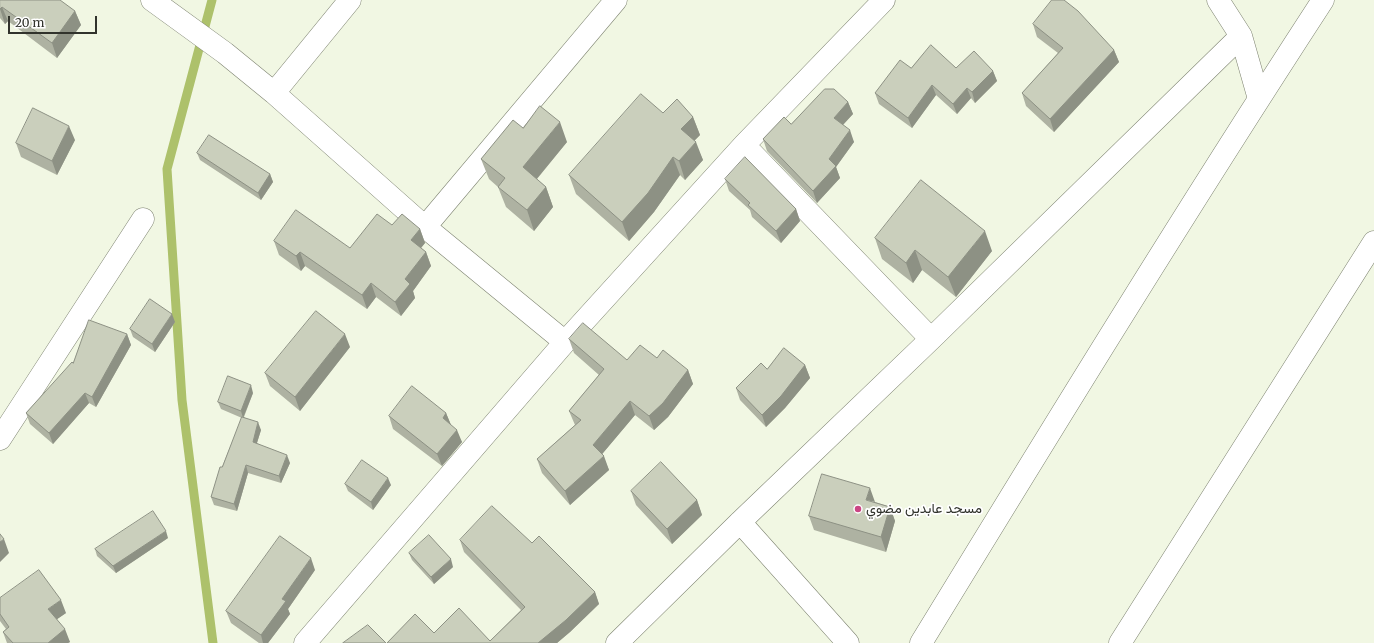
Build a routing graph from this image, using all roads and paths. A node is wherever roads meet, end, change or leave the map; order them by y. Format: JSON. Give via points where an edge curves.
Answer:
{"nodes":[{"id":1,"x":152,"y":0,"type":"edge"},
{"id":2,"x":350,"y":0,"type":"edge"},
{"id":3,"x":616,"y":0,"type":"edge"},
{"id":4,"x":884,"y":0,"type":"edge"},
{"id":5,"x":1218,"y":0,"type":"edge"},
{"id":6,"x":1323,"y":0,"type":"edge"},
{"id":7,"x":1241,"y":36,"type":"junction"},
{"id":8,"x":274,"y":93,"type":"junction"},
{"id":9,"x":1259,"y":99,"type":"junction"},
{"id":10,"x":744,"y":145,"type":"junction"},
{"id":11,"x":143,"y":219,"type":"dead end"},
{"id":12,"x":425,"y":227,"type":"junction"},
{"id":13,"x":1374,"y":242,"type":"edge"},
{"id":14,"x":931,"y":339,"type":"junction"},
{"id":15,"x":565,"y":342,"type":"junction"},
{"id":16,"x":0,"y":439,"type":"edge"},
{"id":17,"x":740,"y":522,"type":"junction"},
{"id":18,"x":305,"y":643,"type":"edge"},
{"id":19,"x":617,"y":643,"type":"edge"},
{"id":20,"x":848,"y":643,"type":"edge"},
{"id":21,"x":921,"y":643,"type":"edge"},
{"id":22,"x":1120,"y":643,"type":"edge"}],
"edges":[{"from":1,"to":8,"type":"street","via":[[225,53]]},
{"from":2,"to":8,"type":"street"},
{"from":3,"to":12,"type":"street"},
{"from":4,"to":10,"type":"street"},
{"from":5,"to":7,"type":"street"},
{"from":6,"to":9,"type":"street"},
{"from":7,"to":9,"type":"street"},
{"from":7,"to":14,"type":"street"},
{"from":8,"to":12,"type":"street"},
{"from":9,"to":21,"type":"street","via":[[1070,399]]},
{"from":10,"to":14,"type":"street"},
{"from":10,"to":15,"type":"street"},
{"from":11,"to":16,"type":"street"},
{"from":12,"to":15,"type":"street"},
{"from":13,"to":22,"type":"street"},
{"from":14,"to":17,"type":"street"},
{"from":15,"to":18,"type":"street"},
{"from":17,"to":19,"type":"street"},
{"from":17,"to":20,"type":"street"}]}
